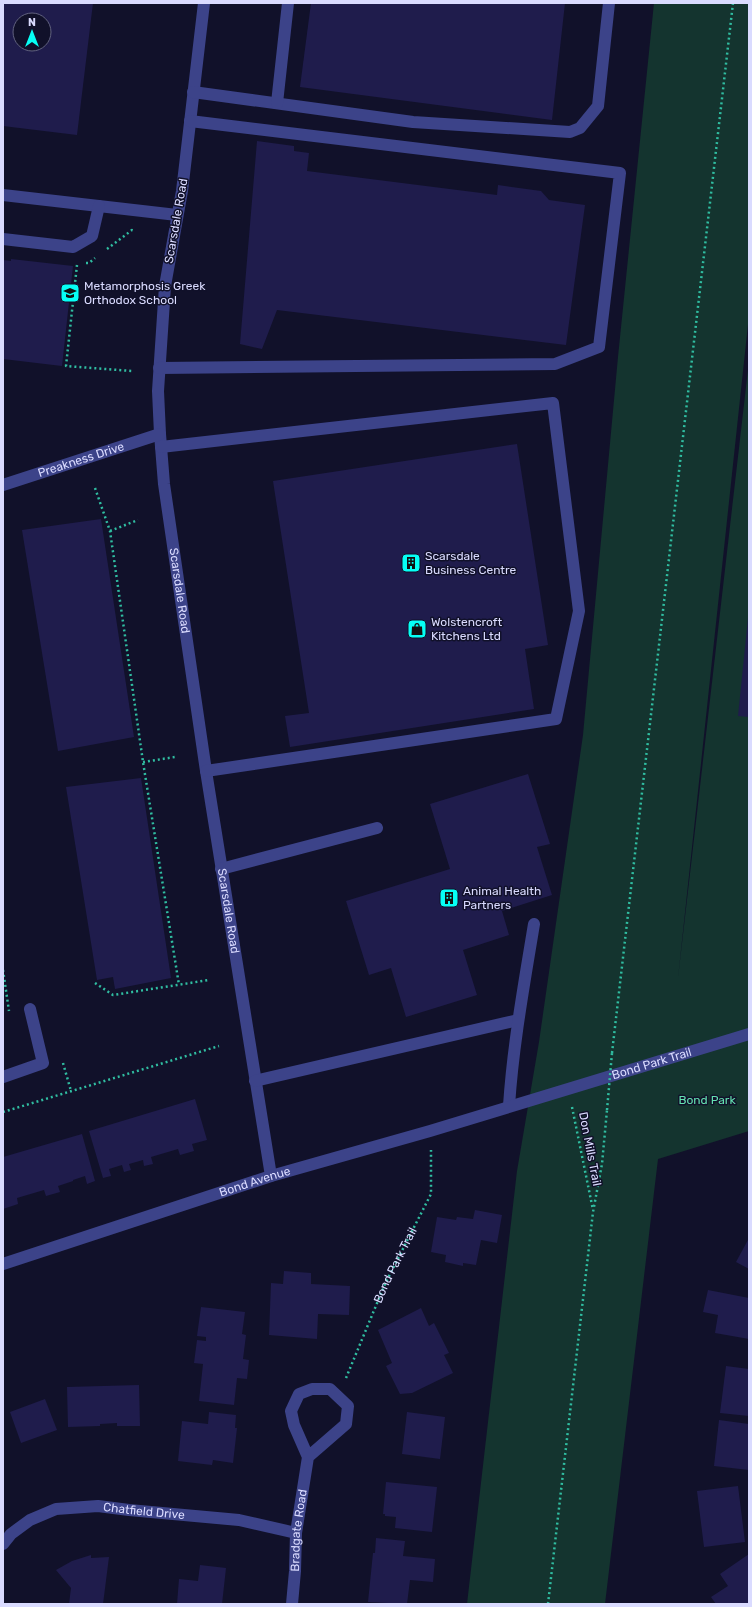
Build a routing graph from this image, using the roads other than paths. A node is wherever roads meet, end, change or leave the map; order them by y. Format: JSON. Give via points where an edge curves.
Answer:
{"nodes":[{"id":1,"x":204,"y":3,"type":"edge"},
{"id":2,"x":288,"y":3,"type":"edge"},
{"id":3,"x":609,"y":3,"type":"edge"},
{"id":4,"x":193,"y":92,"type":"junction"},
{"id":5,"x":276,"y":103,"type":"junction"},
{"id":6,"x":190,"y":121,"type":"junction"},
{"id":7,"x":3,"y":195,"type":"edge"},
{"id":8,"x":99,"y":206,"type":"junction"},
{"id":9,"x":177,"y":215,"type":"junction"},
{"id":10,"x":3,"y":239,"type":"edge"},
{"id":11,"x":159,"y":368,"type":"junction"},
{"id":12,"x":160,"y":434,"type":"junction"},
{"id":13,"x":161,"y":447,"type":"junction"},
{"id":14,"x":3,"y":485,"type":"edge"},
{"id":15,"x":206,"y":771,"type":"junction"},
{"id":16,"x":377,"y":828,"type":"dead end"},
{"id":17,"x":221,"y":869,"type":"junction"},
{"id":18,"x":534,"y":924,"type":"dead end"},
{"id":19,"x":30,"y":1008,"type":"dead end"},
{"id":20,"x":518,"y":1020,"type":"junction"},
{"id":21,"x":749,"y":1034,"type":"edge"},
{"id":22,"x":3,"y":1077,"type":"edge"},
{"id":23,"x":255,"y":1081,"type":"junction"},
{"id":24,"x":508,"y":1106,"type":"junction"},
{"id":25,"x":271,"y":1176,"type":"junction"},
{"id":26,"x":3,"y":1264,"type":"edge"},
{"id":27,"x":308,"y":1457,"type":"junction"},
{"id":28,"x":296,"y":1533,"type":"junction"},
{"id":29,"x":3,"y":1544,"type":"edge"},
{"id":30,"x":292,"y":1604,"type":"edge"}],
"edges":[{"from":1,"to":4,"type":"street","name":"Scarsdale Road"},
{"from":2,"to":5,"type":"street"},
{"from":3,"to":5,"type":"street","via":[[598,106],[580,128],[570,132],[413,122]]},
{"from":4,"to":5,"type":"street"},
{"from":4,"to":6,"type":"street","name":"Scarsdale Road"},
{"from":6,"to":9,"type":"street","name":"Scarsdale Road"},
{"from":6,"to":11,"type":"street","via":[[620,173],[602,324],[599,347],[555,364]]},
{"from":7,"to":8,"type":"street"},
{"from":8,"to":9,"type":"street"},
{"from":8,"to":10,"type":"street","via":[[92,236],[73,247]]},
{"from":9,"to":11,"type":"street","name":"Scarsdale Road","via":[[165,286]]},
{"from":11,"to":12,"type":"street","name":"Scarsdale Road"},
{"from":12,"to":13,"type":"street","name":"Scarsdale Road"},
{"from":12,"to":14,"type":"street","name":"Preakness Drive"},
{"from":13,"to":15,"type":"street","name":"Scarsdale Road","via":[[164,484]]},
{"from":13,"to":15,"type":"street","via":[[553,403],[579,611],[556,719]]},
{"from":15,"to":17,"type":"street","name":"Scarsdale Road"},
{"from":16,"to":17,"type":"street"},
{"from":17,"to":23,"type":"street","name":"Scarsdale Road"},
{"from":18,"to":20,"type":"street"},
{"from":19,"to":22,"type":"street","via":[[43,1063]]},
{"from":20,"to":23,"type":"street"},
{"from":20,"to":24,"type":"street"},
{"from":21,"to":24,"type":"street","name":"Bond Park Trail"},
{"from":23,"to":25,"type":"street","name":"Scarsdale Road"},
{"from":24,"to":25,"type":"street","name":"Bond Avenue"},
{"from":25,"to":26,"type":"street","name":"Bond Avenue"},
{"from":27,"to":27,"type":"street","via":[[346,1424],[348,1406],[330,1389],[312,1389],[299,1394],[291,1410],[294,1425]]},
{"from":27,"to":28,"type":"street","name":"Bradgate Road"},
{"from":28,"to":29,"type":"street","name":"Chatfield Drive","via":[[239,1520],[98,1506],[56,1509],[30,1520],[10,1534]]},
{"from":28,"to":30,"type":"street","name":"Bradgate Road"}]}
